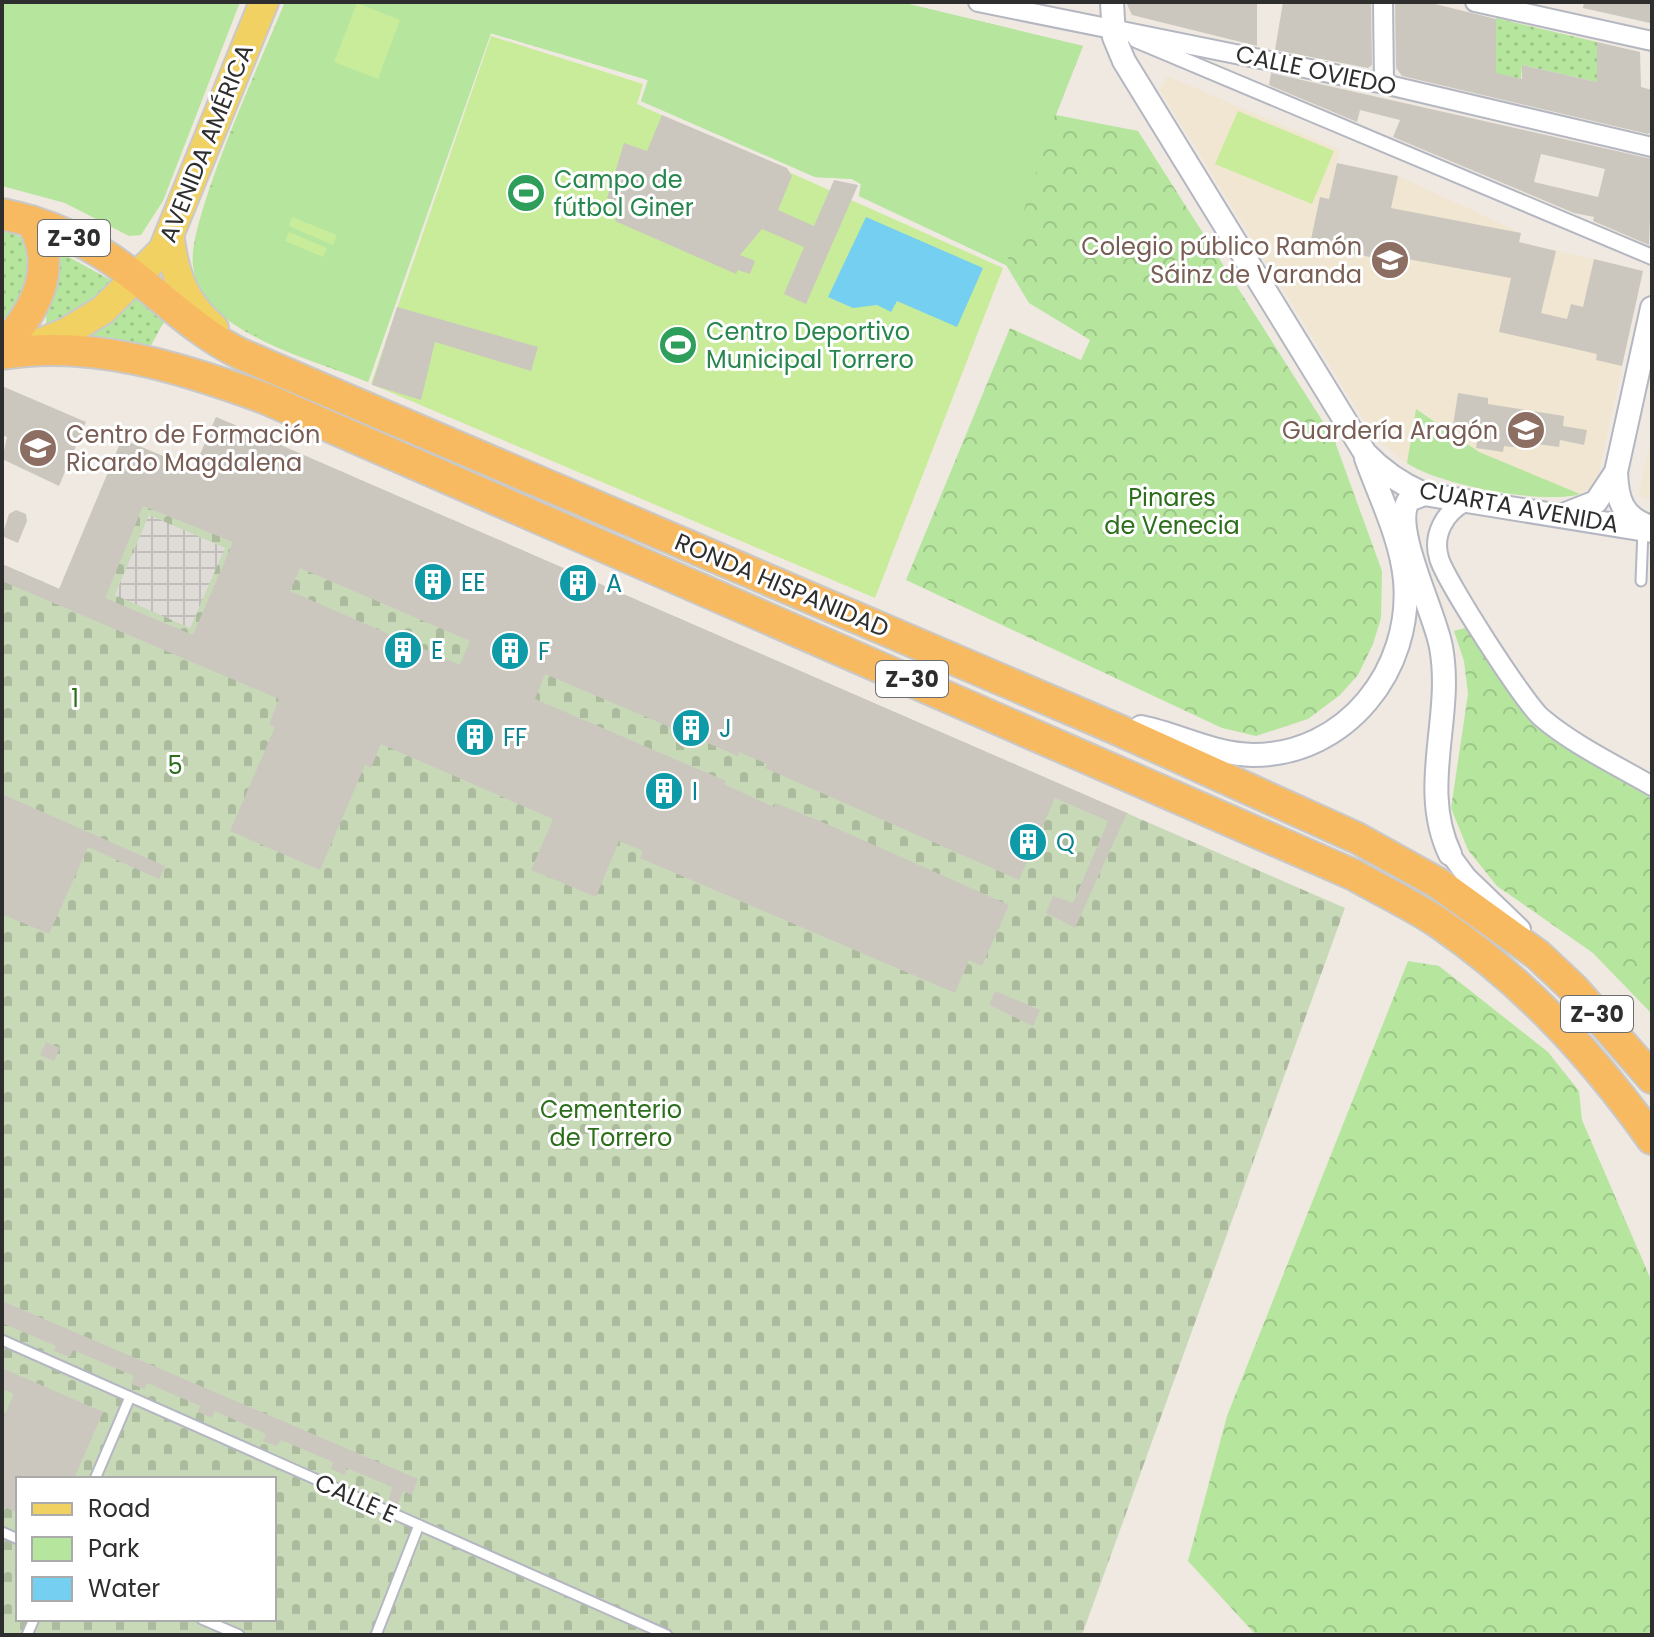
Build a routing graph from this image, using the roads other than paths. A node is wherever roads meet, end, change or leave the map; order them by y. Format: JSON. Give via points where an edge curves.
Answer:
{"nodes":[{"id":1,"x":264,"y":2,"type":"edge"},
{"id":2,"x":978,"y":2,"type":"edge"},
{"id":3,"x":1112,"y":2,"type":"edge"},
{"id":4,"x":1383,"y":2,"type":"edge"},
{"id":5,"x":1475,"y":2,"type":"edge"},
{"id":6,"x":1112,"y":28,"type":"junction"},
{"id":7,"x":1136,"y":40,"type":"dead end"},
{"id":8,"x":1652,"y":41,"type":"edge"},
{"id":9,"x":1384,"y":84,"type":"junction"},
{"id":10,"x":1652,"y":147,"type":"edge"},
{"id":11,"x":2,"y":214,"type":"edge"},
{"id":12,"x":31,"y":221,"type":"junction"},
{"id":13,"x":170,"y":240,"type":"junction"},
{"id":14,"x":1652,"y":257,"type":"edge"},
{"id":15,"x":137,"y":279,"type":"junction"},
{"id":16,"x":1652,"y":308,"type":"edge"},
{"id":17,"x":7,"y":351,"type":"edge"},
{"id":18,"x":241,"y":354,"type":"junction"},
{"id":19,"x":1365,"y":453,"type":"junction"},
{"id":20,"x":1616,"y":472,"type":"junction"},
{"id":21,"x":1424,"y":494,"type":"junction"},
{"id":22,"x":1465,"y":502,"type":"junction"},
{"id":23,"x":1549,"y":516,"type":"junction"},
{"id":24,"x":1649,"y":529,"type":"edge"},
{"id":25,"x":1641,"y":581,"type":"dead end"},
{"id":26,"x":1114,"y":728,"type":"junction"},
{"id":27,"x":1652,"y":786,"type":"edge"},
{"id":28,"x":1450,"y":854,"type":"joint"},
{"id":29,"x":1538,"y":955,"type":"junction"},
{"id":30,"x":1652,"y":1078,"type":"edge"},
{"id":31,"x":1652,"y":1139,"type":"edge"},
{"id":32,"x":2,"y":1340,"type":"edge"},
{"id":33,"x":130,"y":1397,"type":"junction"},
{"id":34,"x":96,"y":1477,"type":"edge"},
{"id":35,"x":419,"y":1525,"type":"junction"},
{"id":36,"x":207,"y":1621,"type":"edge"},
{"id":37,"x":239,"y":1635,"type":"edge"},
{"id":38,"x":376,"y":1635,"type":"edge"},
{"id":39,"x":667,"y":1635,"type":"edge"}],
"edges":[{"from":1,"to":13,"type":"main road","name":"AVENIDA AMÉRICA"},
{"from":2,"to":6,"type":"street","name":"CALLE OVIEDO"},
{"from":3,"to":6,"type":"street"},
{"from":4,"to":9,"type":"street"},
{"from":5,"to":8,"type":"street"},
{"from":6,"to":9,"type":"street","name":"CALLE OVIEDO"},
{"from":6,"to":19,"type":"street","name":"CUARTA AVENIDA","via":[[1124,61]]},
{"from":7,"to":14,"type":"street"},
{"from":9,"to":10,"type":"street","name":"CALLE OVIEDO"},
{"from":11,"to":12,"type":"highway","name":"RONDA HISPANIDAD","number":"Z-30"},
{"from":12,"to":15,"type":"highway","name":"RONDA HISPANIDAD","number":"Z-30","via":[[85,243]]},
{"from":12,"to":17,"type":"highway","number":"Z-30","via":[[41,241],[44,275],[34,305]]},
{"from":13,"to":15,"type":"main road","name":"AVENIDA AMÉRICA"},
{"from":13,"to":18,"type":"main road","via":[[177,277],[189,302]]},
{"from":15,"to":17,"type":"main road","name":"AVENIDA AMÉRICA","via":[[87,320]]},
{"from":15,"to":18,"type":"highway","name":"RONDA HISPANIDAD","number":"Z-30","via":[[205,335]]},
{"from":16,"to":20,"type":"street"},
{"from":17,"to":31,"type":"highway","name":"RONDA HISPANIDAD","number":"Z-30","via":[[130,358],[264,398],[1354,875],[1437,922],[1545,1008]]},
{"from":18,"to":26,"type":"highway","name":"RONDA HISPANIDAD","number":"Z-30"},
{"from":19,"to":21,"type":"street","name":"CUARTA AVENIDA","via":[[1395,479]]},
{"from":19,"to":26,"type":"street","via":[[1398,546],[1406,593],[1396,655],[1367,703],[1311,744],[1267,754],[1202,748],[1143,727]]},
{"from":20,"to":23,"type":"street","via":[[1587,508]]},
{"from":20,"to":24,"type":"street","via":[[1623,509]]},
{"from":21,"to":22,"type":"street","name":"CUARTA AVENIDA"},
{"from":21,"to":28,"type":"street","via":[[1409,500],[1402,520],[1436,622],[1445,668],[1435,804]]},
{"from":22,"to":23,"type":"street","name":"CUARTA AVENIDA"},
{"from":22,"to":27,"type":"street","via":[[1441,527],[1438,557],[1528,703],[1553,726]]},
{"from":23,"to":24,"type":"street","name":"CUARTA AVENIDA"},
{"from":24,"to":25,"type":"lane"},
{"from":26,"to":29,"type":"highway","name":"RONDA HISPANIDAD","number":"Z-30","via":[[1393,857]]},
{"from":28,"to":29,"type":"street","via":[[1522,930]]},
{"from":29,"to":30,"type":"highway","name":"RONDA HISPANIDAD","number":"Z-30"},
{"from":32,"to":33,"type":"lane","name":"CALLE E"},
{"from":33,"to":34,"type":"lane"},
{"from":33,"to":35,"type":"lane","name":"CALLE E"},
{"from":35,"to":38,"type":"lane"},
{"from":35,"to":39,"type":"lane","name":"CALLE E"},
{"from":36,"to":37,"type":"lane"}]}
